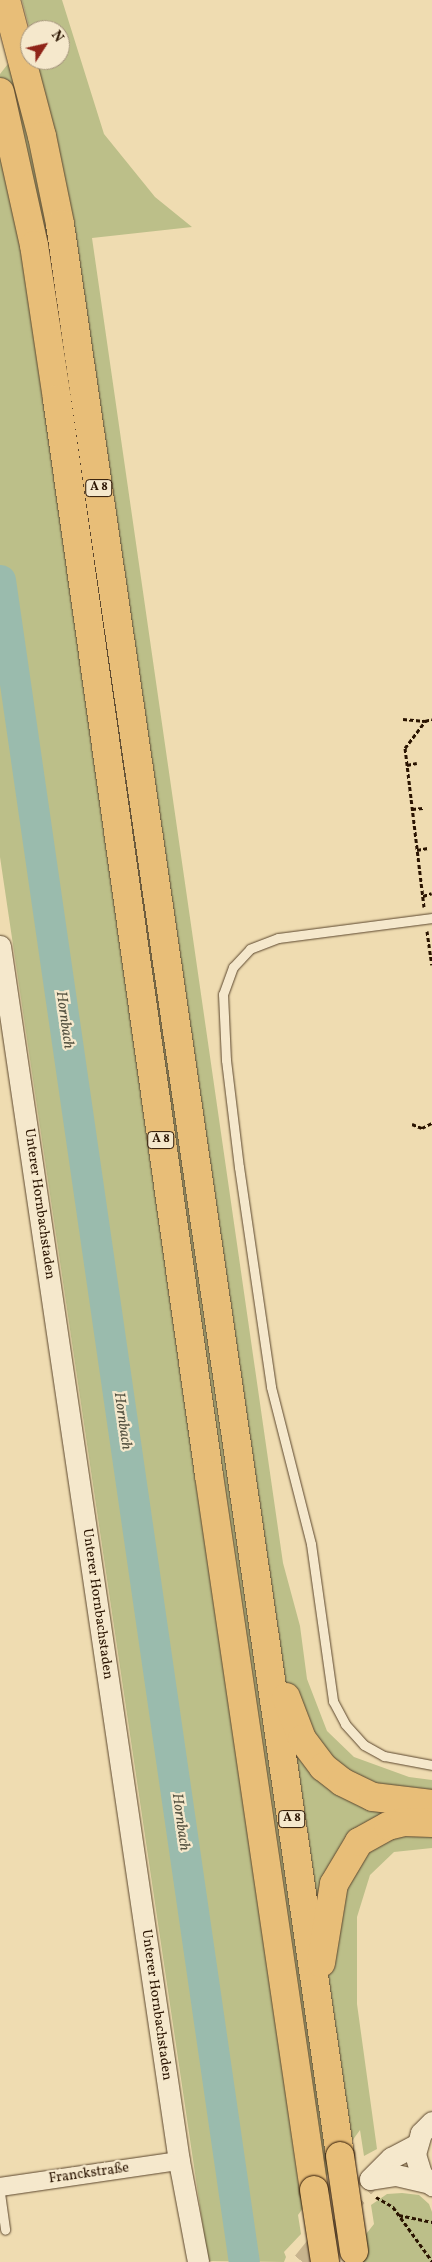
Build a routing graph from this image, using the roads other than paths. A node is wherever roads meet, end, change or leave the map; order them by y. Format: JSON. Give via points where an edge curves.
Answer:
{"nodes":[{"id":1,"x":6,"y":0,"type":"edge"},
{"id":2,"x":0,"y":92,"type":"edge"},
{"id":3,"x":429,"y":919,"type":"edge"},
{"id":4,"x":0,"y":946,"type":"edge"},
{"id":5,"x":7,"y":1034,"type":"edge"},
{"id":6,"x":269,"y":1654,"type":"junction"},
{"id":7,"x":432,"y":1765,"type":"edge"},
{"id":8,"x":432,"y":1804,"type":"edge"},
{"id":9,"x":432,"y":1823,"type":"edge"},
{"id":10,"x":315,"y":1984,"type":"junction"},
{"id":11,"x":432,"y":2122,"type":"edge"},
{"id":12,"x":417,"y":2144,"type":"junction"},
{"id":13,"x":179,"y":2161,"type":"junction"},
{"id":14,"x":430,"y":2184,"type":"edge"},
{"id":15,"x":0,"y":2187,"type":"edge"},
{"id":16,"x":0,"y":2193,"type":"edge"},
{"id":17,"x":5,"y":2230,"type":"dead end"},
{"id":18,"x":355,"y":2256,"type":"edge"},
{"id":19,"x":198,"y":2262,"type":"edge"},
{"id":20,"x":325,"y":2262,"type":"edge"}],
"edges":[{"from":1,"to":6,"type":"highway","number":"A 8","via":[[60,224]]},
{"from":2,"to":20,"type":"highway","number":"A 8","bridge":true,"via":[[34,245],[210,1484]]},
{"from":3,"to":7,"type":"lane","via":[[278,938],[250,949],[233,967],[223,994],[226,1060],[271,1387],[311,1544],[332,1701],[345,1724],[364,1745],[384,1756]]},
{"from":4,"to":5,"type":"street","name":"Unterer Hornbachstaden"},
{"from":5,"to":13,"type":"street","name":"Unterer Hornbachstaden"},
{"from":6,"to":8,"type":"highway","via":[[302,1739],[323,1767],[342,1782],[373,1797]]},
{"from":6,"to":10,"type":"highway","number":"A 8"},
{"from":9,"to":10,"type":"highway","via":[[388,1826],[359,1842],[334,1884],[325,1948]]},
{"from":10,"to":18,"type":"highway","number":"A 8","bridge":true},
{"from":11,"to":12,"type":"street"},
{"from":12,"to":14,"type":"street","via":[[417,2164]]},
{"from":12,"to":14,"type":"street","via":[[391,2158],[371,2187],[396,2175]]},
{"from":13,"to":15,"type":"street","name":"Franckstraße"},
{"from":13,"to":19,"type":"street","name":"Unterer Hornbachstaden"},
{"from":16,"to":17,"type":"lane"}]}
